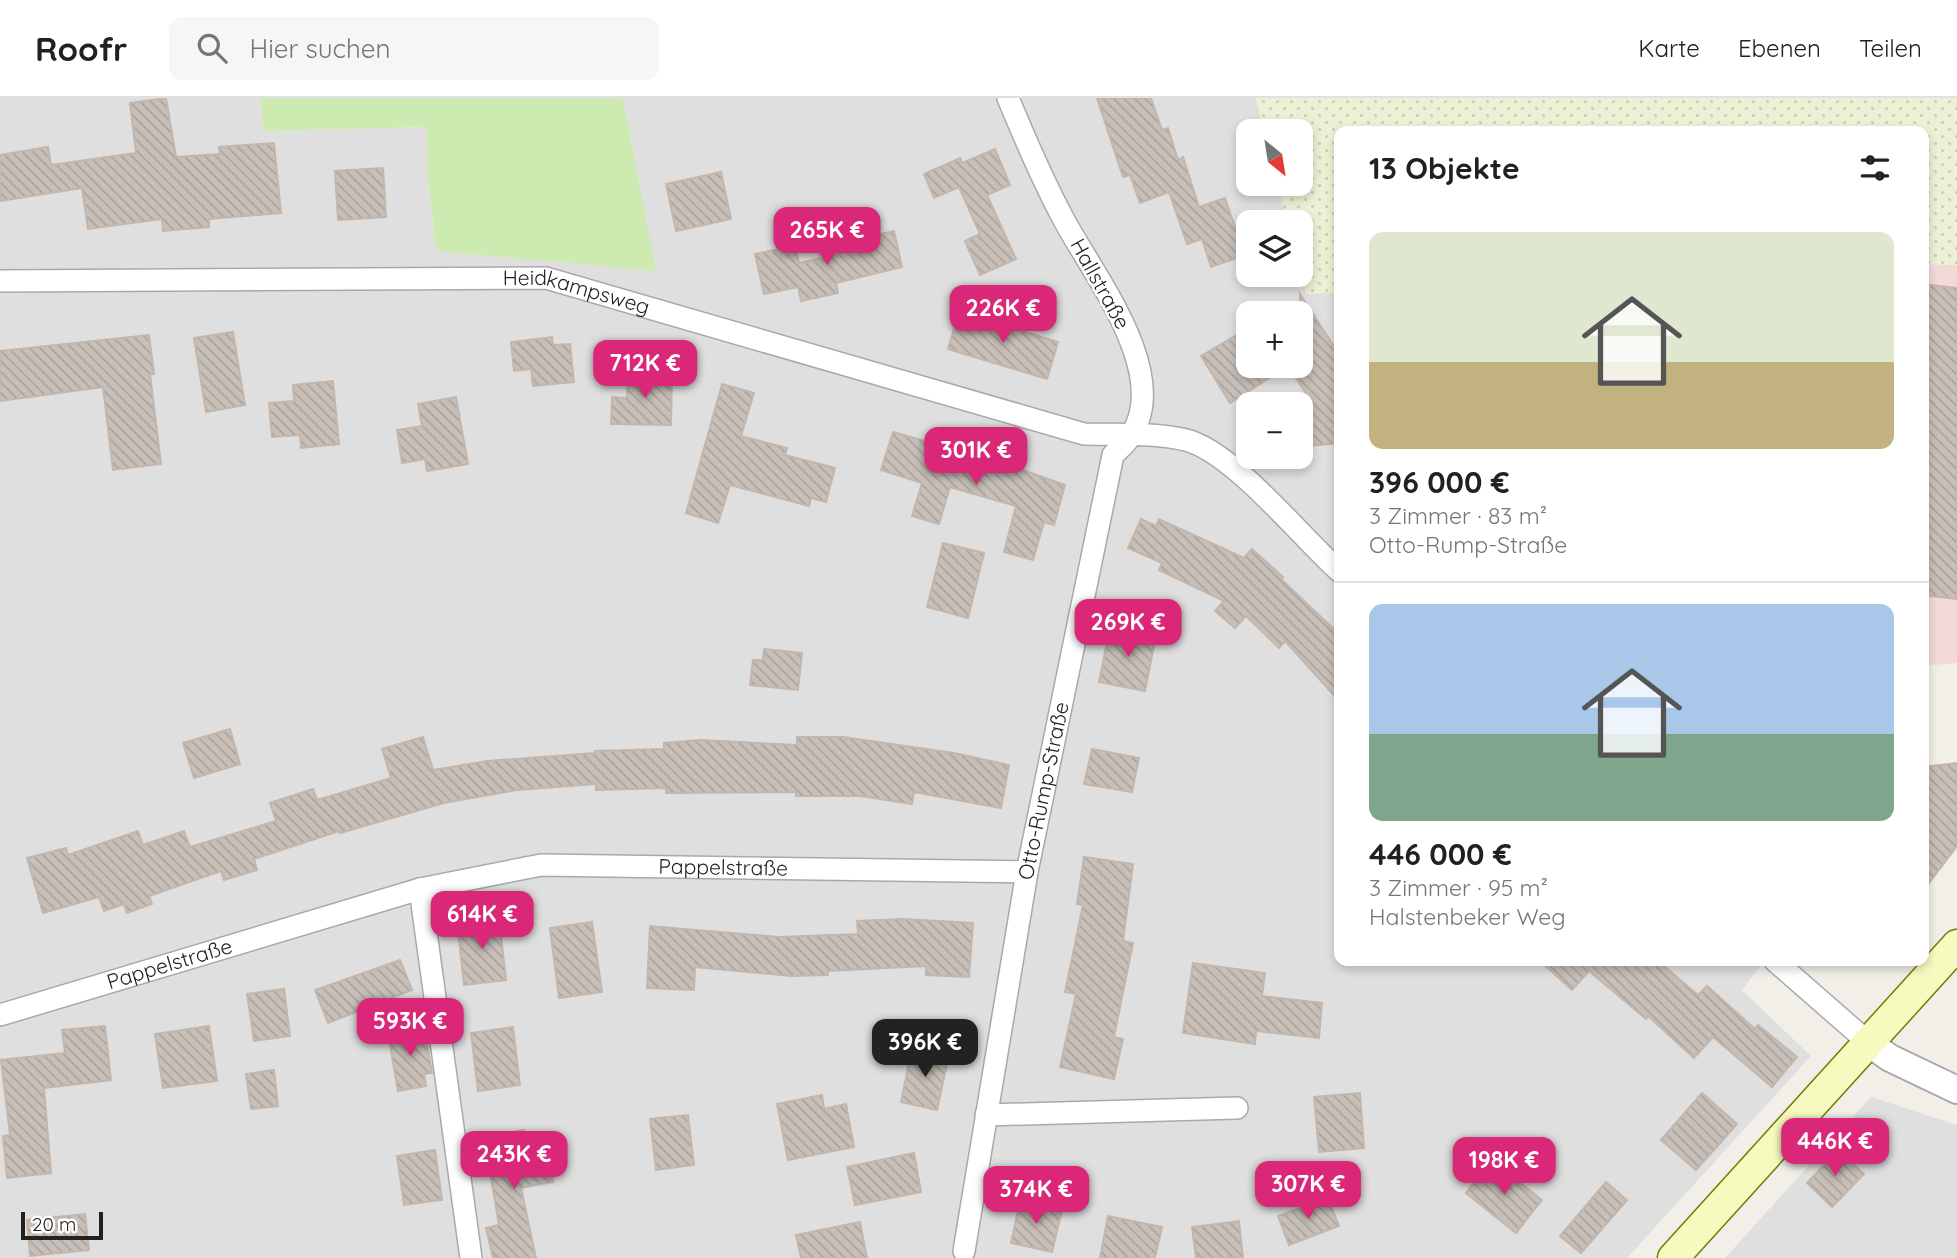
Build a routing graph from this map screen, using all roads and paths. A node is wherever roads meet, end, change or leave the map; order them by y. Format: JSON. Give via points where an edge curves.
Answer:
{"nodes":[{"id":1,"x":1008,"y":98,"type":"edge"},
{"id":2,"x":0,"y":281,"type":"edge"},
{"id":3,"x":1132,"y":435,"type":"junction"},
{"id":4,"x":1334,"y":566,"type":"edge"},
{"id":5,"x":1027,"y":872,"type":"junction"},
{"id":6,"x":419,"y":888,"type":"junction"},
{"id":7,"x":1957,"y":945,"type":"edge"},
{"id":8,"x":1780,"y":966,"type":"edge"},
{"id":9,"x":0,"y":1015,"type":"edge"},
{"id":10,"x":1870,"y":1044,"type":"junction"},
{"id":11,"x":1957,"y":1090,"type":"edge"},
{"id":12,"x":1237,"y":1108,"type":"dead end"},
{"id":13,"x":986,"y":1115,"type":"junction"},
{"id":14,"x":964,"y":1251,"type":"dead end"},
{"id":15,"x":471,"y":1258,"type":"edge"},
{"id":16,"x":1673,"y":1258,"type":"edge"}],
"edges":[{"from":1,"to":3,"type":"street","name":"Hallstraße","via":[[1064,219],[1127,330],[1141,389]]},
{"from":2,"to":3,"type":"street","name":"Heidkampsweg","via":[[546,278],[1084,434]]},
{"from":3,"to":4,"type":"street","via":[[1184,439],[1219,455]]},
{"from":3,"to":5,"type":"street","name":"Otto-Rump-Straße","via":[[1113,455]]},
{"from":5,"to":6,"type":"street","name":"Pappelstraße","via":[[541,865]]},
{"from":5,"to":13,"type":"street","name":"Otto-Rump-Straße"},
{"from":6,"to":9,"type":"street","name":"Pappelstraße"},
{"from":6,"to":15,"type":"street"},
{"from":7,"to":10,"type":"main road"},
{"from":8,"to":10,"type":"street"},
{"from":10,"to":11,"type":"street"},
{"from":10,"to":16,"type":"main road"},
{"from":12,"to":13,"type":"street"},
{"from":13,"to":14,"type":"street","name":"Otto-Rump-Straße"}]}
